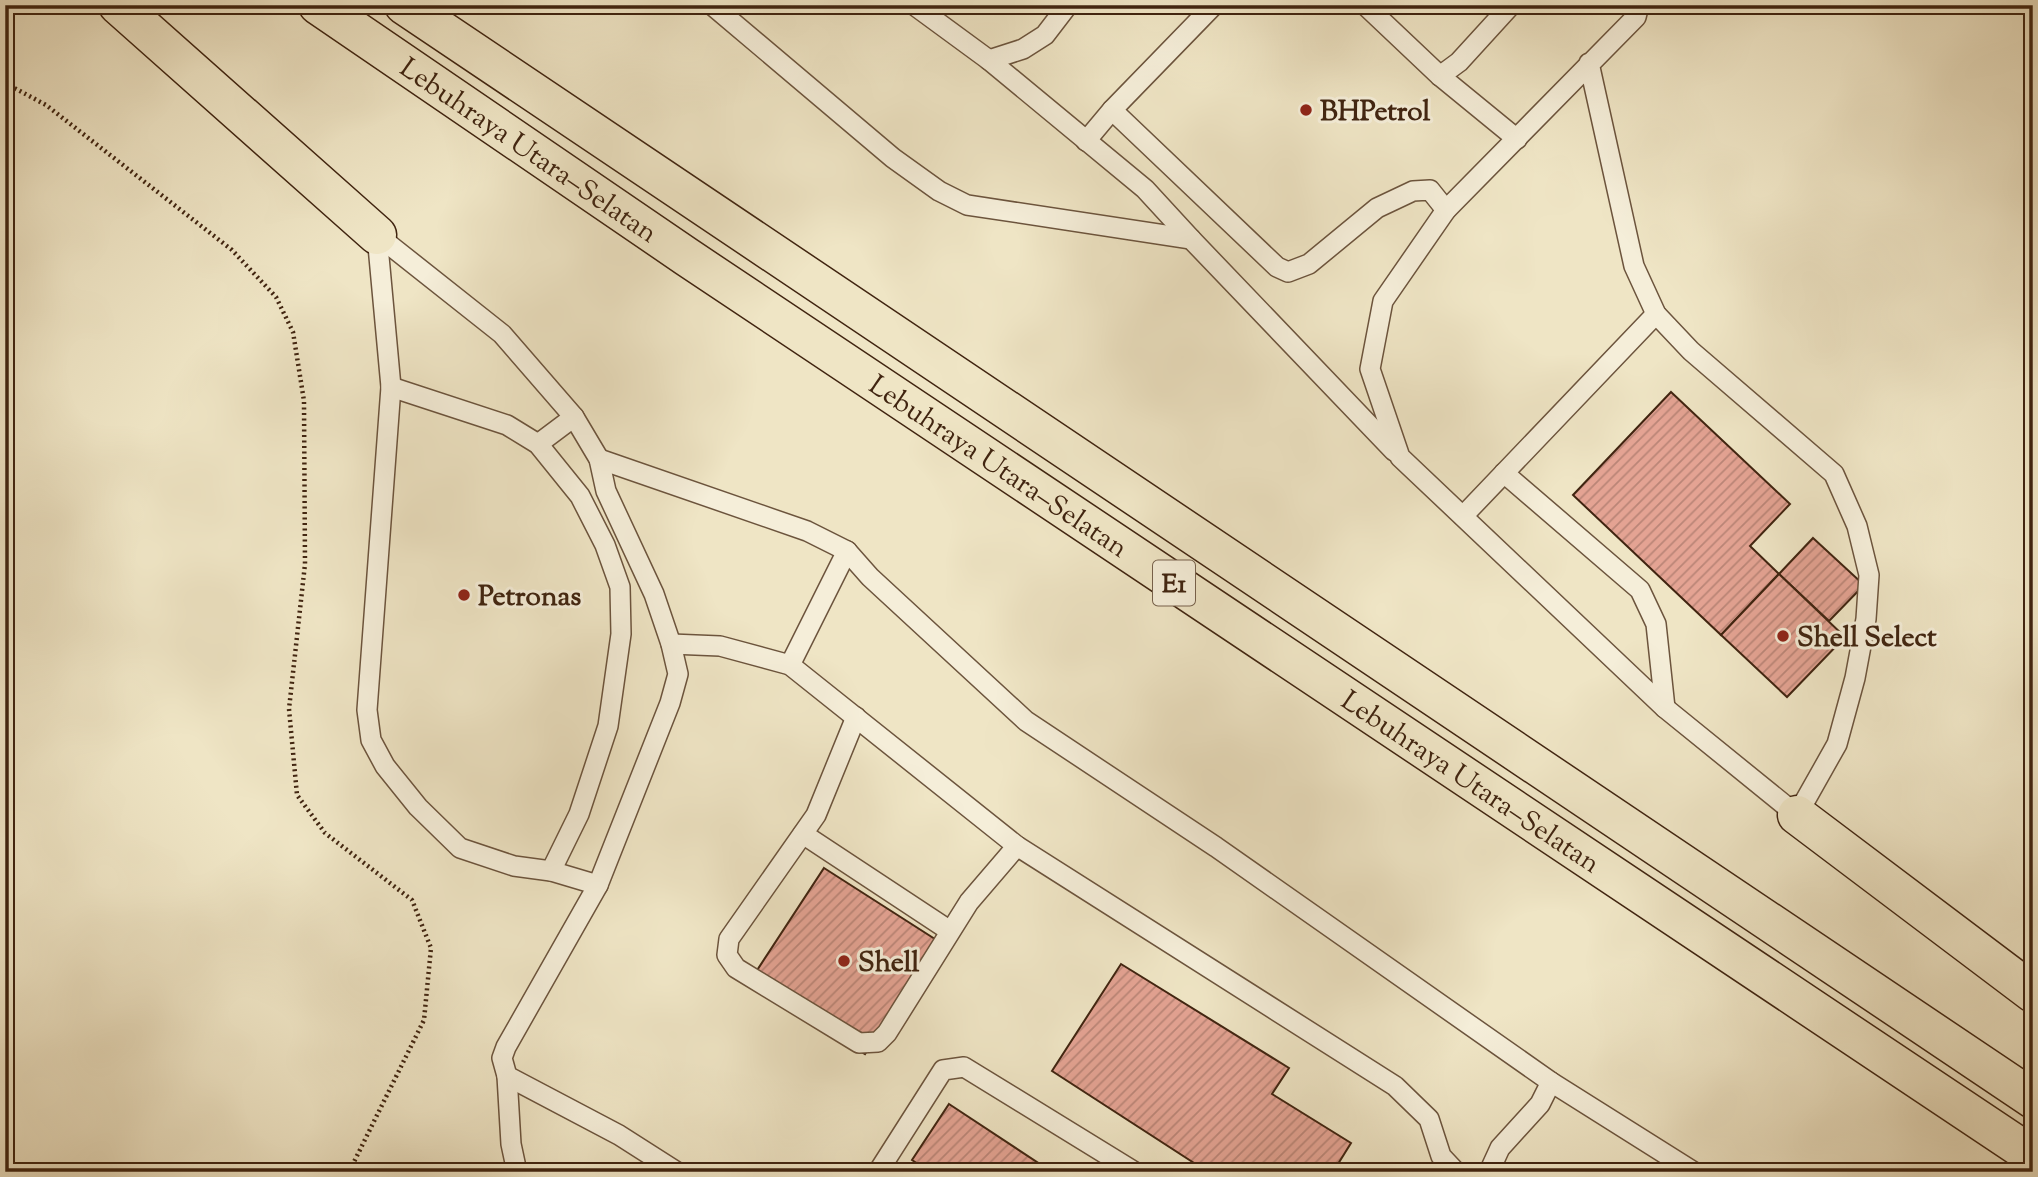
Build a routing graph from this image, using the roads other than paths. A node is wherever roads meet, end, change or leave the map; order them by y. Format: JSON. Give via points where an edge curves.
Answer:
{"nodes":[{"id":1,"x":118,"y":5,"type":"edge"},
{"id":2,"x":318,"y":5,"type":"edge"},
{"id":3,"x":404,"y":5,"type":"edge"},
{"id":4,"x":712,"y":5,"type":"edge"},
{"id":5,"x":914,"y":5,"type":"edge"},
{"id":6,"x":1068,"y":5,"type":"edge"},
{"id":7,"x":1213,"y":5,"type":"edge"},
{"id":8,"x":1365,"y":5,"type":"edge"},
{"id":9,"x":1511,"y":5,"type":"edge"},
{"id":10,"x":1639,"y":5,"type":"edge"},
{"id":11,"x":989,"y":60,"type":"junction"},
{"id":12,"x":1589,"y":63,"type":"junction"},
{"id":13,"x":1440,"y":76,"type":"junction"},
{"id":14,"x":1112,"y":110,"type":"junction"},
{"id":15,"x":1517,"y":139,"type":"junction"},
{"id":16,"x":1086,"y":141,"type":"junction"},
{"id":17,"x":1446,"y":210,"type":"junction"},
{"id":18,"x":377,"y":235,"type":"junction"},
{"id":19,"x":1191,"y":239,"type":"junction"},
{"id":20,"x":1656,"y":314,"type":"junction"},
{"id":21,"x":391,"y":387,"type":"junction"},
{"id":22,"x":575,"y":417,"type":"junction"},
{"id":23,"x":538,"y":444,"type":"junction"},
{"id":24,"x":1400,"y":457,"type":"junction"},
{"id":25,"x":599,"y":458,"type":"junction"},
{"id":26,"x":1504,"y":473,"type":"junction"},
{"id":27,"x":1463,"y":516,"type":"junction"},
{"id":28,"x":847,"y":551,"type":"junction"},
{"id":29,"x":671,"y":644,"type":"junction"},
{"id":30,"x":790,"y":665,"type":"junction"},
{"id":31,"x":1665,"y":708,"type":"junction"},
{"id":32,"x":856,"y":717,"type":"junction"},
{"id":33,"x":1797,"y":816,"type":"junction"},
{"id":34,"x":803,"y":834,"type":"junction"},
{"id":35,"x":1017,"y":846,"type":"junction"},
{"id":36,"x":551,"y":871,"type":"junction"},
{"id":37,"x":597,"y":885,"type":"junction"},
{"id":38,"x":950,"y":932,"type":"junction"},
{"id":39,"x":2033,"y":993,"type":"edge"},
{"id":40,"x":507,"y":1076,"type":"junction"},
{"id":41,"x":1551,"y":1082,"type":"junction"},
{"id":42,"x":2033,"y":1099,"type":"edge"},
{"id":43,"x":2033,"y":1156,"type":"edge"},
{"id":44,"x":517,"y":1172,"type":"edge"},
{"id":45,"x":677,"y":1172,"type":"edge"},
{"id":46,"x":878,"y":1172,"type":"edge"},
{"id":47,"x":1135,"y":1172,"type":"edge"},
{"id":48,"x":1456,"y":1172,"type":"edge"},
{"id":49,"x":1489,"y":1172,"type":"edge"},
{"id":50,"x":1695,"y":1172,"type":"edge"}],
"edges":[{"from":1,"to":18,"type":"highway"},
{"from":2,"to":43,"type":"highway","name":"Lebuhraya Utara–Selatan","number":"E1","via":[[721,280]]},
{"from":3,"to":42,"type":"highway","name":"Lebuhraya Utara–Selatan","number":"E1"},
{"from":4,"to":19,"type":"lane","via":[[893,158],[967,205]]},
{"from":5,"to":11,"type":"lane"},
{"from":6,"to":11,"type":"lane","via":[[1045,35],[1023,49]]},
{"from":7,"to":14,"type":"lane"},
{"from":8,"to":13,"type":"lane"},
{"from":9,"to":13,"type":"lane","via":[[1459,62]]},
{"from":10,"to":12,"type":"lane","via":[[1636,17]]},
{"from":11,"to":16,"type":"lane"},
{"from":12,"to":15,"type":"lane"},
{"from":12,"to":20,"type":"lane","via":[[1634,266]]},
{"from":13,"to":15,"type":"lane"},
{"from":14,"to":16,"type":"lane"},
{"from":14,"to":17,"type":"lane","via":[[1277,267],[1288,272],[1309,264],[1377,208],[1413,191],[1430,190]]},
{"from":15,"to":17,"type":"lane"},
{"from":16,"to":19,"type":"lane","via":[[1145,189]]},
{"from":17,"to":24,"type":"lane","via":[[1383,301],[1370,369]]},
{"from":18,"to":21,"type":"lane"},
{"from":18,"to":22,"type":"lane","via":[[502,334]]},
{"from":19,"to":24,"type":"lane"},
{"from":20,"to":26,"type":"lane"},
{"from":20,"to":33,"type":"lane","via":[[1690,351],[1834,474],[1857,526],[1869,575],[1855,678],[1837,744]]},
{"from":21,"to":23,"type":"lane","via":[[507,425]]},
{"from":21,"to":36,"type":"lane","via":[[367,710],[371,740],[418,807],[460,848],[514,866]]},
{"from":22,"to":23,"type":"lane"},
{"from":22,"to":25,"type":"lane"},
{"from":23,"to":36,"type":"lane","via":[[580,496],[620,587],[621,634],[608,726],[579,814]]},
{"from":24,"to":27,"type":"lane"},
{"from":25,"to":28,"type":"lane","via":[[807,531]]},
{"from":25,"to":29,"type":"lane","via":[[606,491],[654,594]]},
{"from":26,"to":27,"type":"lane"},
{"from":26,"to":31,"type":"lane","via":[[1640,590],[1656,624]]},
{"from":27,"to":31,"type":"lane"},
{"from":28,"to":30,"type":"lane"},
{"from":28,"to":41,"type":"lane","via":[[1026,721],[1216,847]]},
{"from":29,"to":30,"type":"lane","via":[[720,646]]},
{"from":29,"to":37,"type":"lane","via":[[678,674],[670,703]]},
{"from":30,"to":32,"type":"lane"},
{"from":31,"to":33,"type":"lane"},
{"from":32,"to":34,"type":"lane","via":[[816,815]]},
{"from":32,"to":35,"type":"lane"},
{"from":33,"to":39,"type":"highway"},
{"from":34,"to":38,"type":"lane"},
{"from":34,"to":38,"type":"lane","via":[[729,939],[727,955],[736,968],[859,1043],[878,1042]]},
{"from":35,"to":38,"type":"lane"},
{"from":35,"to":48,"type":"lane","via":[[1395,1086],[1429,1119],[1441,1156]]},
{"from":36,"to":37,"type":"lane"},
{"from":37,"to":40,"type":"lane","via":[[506,1046],[502,1058]]},
{"from":40,"to":44,"type":"lane"},
{"from":40,"to":45,"type":"lane","via":[[619,1135]]},
{"from":41,"to":49,"type":"lane","via":[[1540,1104],[1500,1148]]},
{"from":41,"to":50,"type":"lane"},
{"from":46,"to":47,"type":"lane","via":[[943,1070],[964,1068]]}]}
